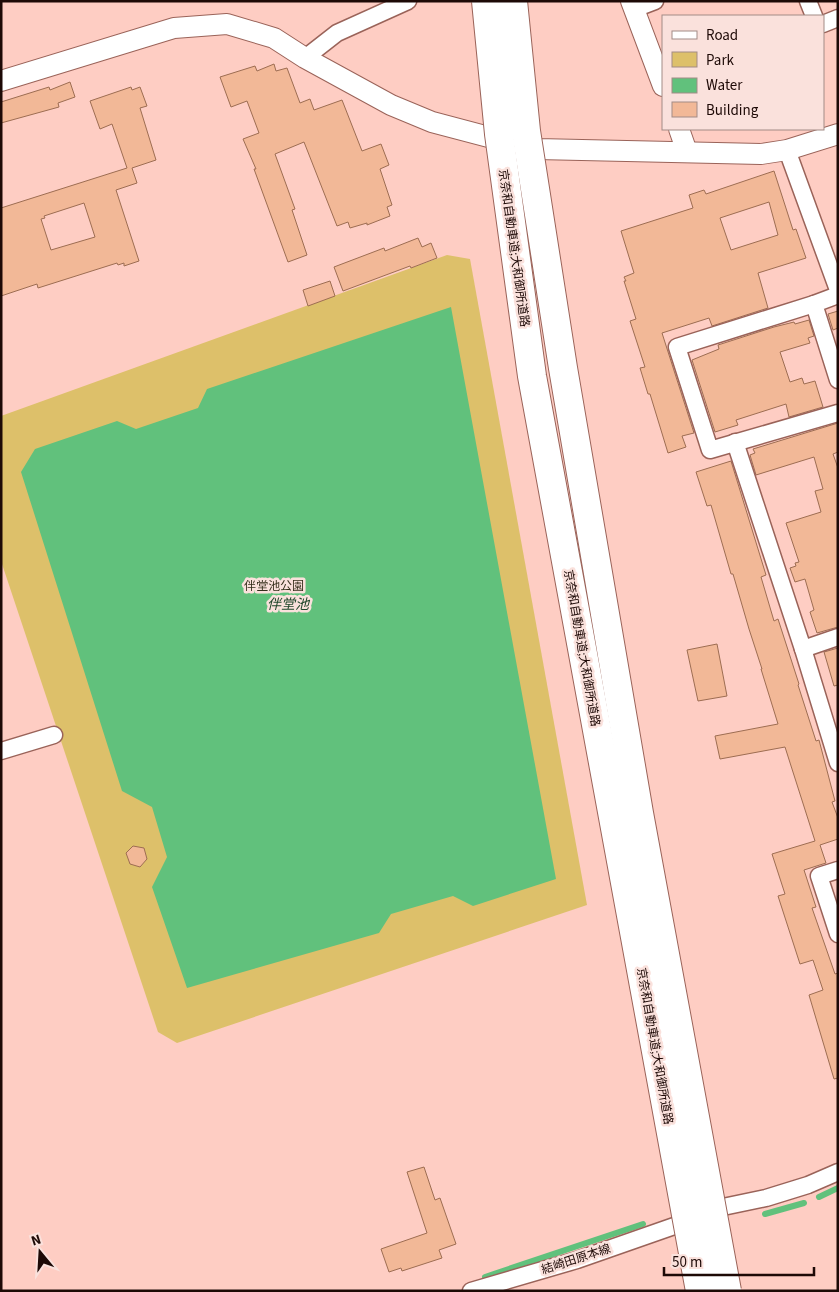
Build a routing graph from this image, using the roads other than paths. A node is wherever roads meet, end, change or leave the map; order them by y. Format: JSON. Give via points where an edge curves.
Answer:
{"nodes":[{"id":1,"x":408,"y":1,"type":"edge"},
{"id":2,"x":486,"y":1,"type":"edge"},
{"id":3,"x":514,"y":1,"type":"edge"},
{"id":4,"x":655,"y":1,"type":"edge"},
{"id":5,"x":808,"y":1,"type":"edge"},
{"id":6,"x":633,"y":5,"type":"edge"},
{"id":7,"x":814,"y":15,"type":"edge"},
{"id":8,"x":838,"y":18,"type":"edge"},
{"id":9,"x":824,"y":24,"type":"edge"},
{"id":10,"x":305,"y":58,"type":"junction"},
{"id":11,"x":1,"y":81,"type":"edge"},
{"id":12,"x":662,"y":83,"type":"edge"},
{"id":13,"x":678,"y":130,"type":"edge"},
{"id":14,"x":838,"y":134,"type":"edge"},
{"id":15,"x":788,"y":150,"type":"junction"},
{"id":16,"x":687,"y":152,"type":"junction"},
{"id":17,"x":838,"y":290,"type":"edge"},
{"id":18,"x":838,"y":295,"type":"edge"},
{"id":19,"x":814,"y":304,"type":"junction"},
{"id":20,"x":838,"y":380,"type":"edge"},
{"id":21,"x":838,"y":413,"type":"edge"},
{"id":22,"x":735,"y":442,"type":"junction"},
{"id":23,"x":838,"y":637,"type":"edge"},
{"id":24,"x":803,"y":649,"type":"junction"},
{"id":25,"x":54,"y":735,"type":"dead end"},
{"id":26,"x":1,"y":751,"type":"edge"},
{"id":27,"x":838,"y":763,"type":"edge"},
{"id":28,"x":838,"y":870,"type":"edge"},
{"id":29,"x":838,"y":934,"type":"edge"},
{"id":30,"x":838,"y":1172,"type":"edge"},
{"id":31,"x":718,"y":1208,"type":"dead end"},
{"id":32,"x":680,"y":1224,"type":"dead end"},
{"id":33,"x":471,"y":1291,"type":"edge"},
{"id":34,"x":700,"y":1291,"type":"edge"},
{"id":35,"x":727,"y":1291,"type":"edge"}],
"edges":[{"from":1,"to":10,"type":"street","via":[[337,33]]},
{"from":2,"to":34,"type":"highway","name":"京奈和自動車道;大和御所道路","bridge":true,"via":[[498,134],[532,376]]},
{"from":3,"to":35,"type":"highway","name":"京奈和自動車道;大和御所道路","bridge":true,"via":[[526,131],[562,358],[639,813]]},
{"from":4,"to":6,"type":"street"},
{"from":5,"to":7,"type":"street"},
{"from":6,"to":12,"type":"street"},
{"from":8,"to":9,"type":"street"},
{"from":10,"to":11,"type":"street","via":[[274,38],[227,24],[174,28]]},
{"from":10,"to":16,"type":"street","via":[[391,105],[432,122],[515,144],[537,149]]},
{"from":13,"to":16,"type":"street"},
{"from":14,"to":15,"type":"street"},
{"from":15,"to":16,"type":"street","via":[[761,154]]},
{"from":15,"to":17,"type":"street"},
{"from":18,"to":19,"type":"street"},
{"from":19,"to":20,"type":"street"},
{"from":19,"to":22,"type":"street","via":[[677,347],[710,450]]},
{"from":21,"to":22,"type":"street"},
{"from":22,"to":24,"type":"street"},
{"from":23,"to":24,"type":"street"},
{"from":24,"to":27,"type":"street"},
{"from":25,"to":26,"type":"street"},
{"from":28,"to":29,"type":"street","via":[[819,876]]},
{"from":30,"to":31,"type":"street","via":[[766,1198]]},
{"from":32,"to":33,"type":"street","name":"結崎田原本線","via":[[577,1260]]}]}
